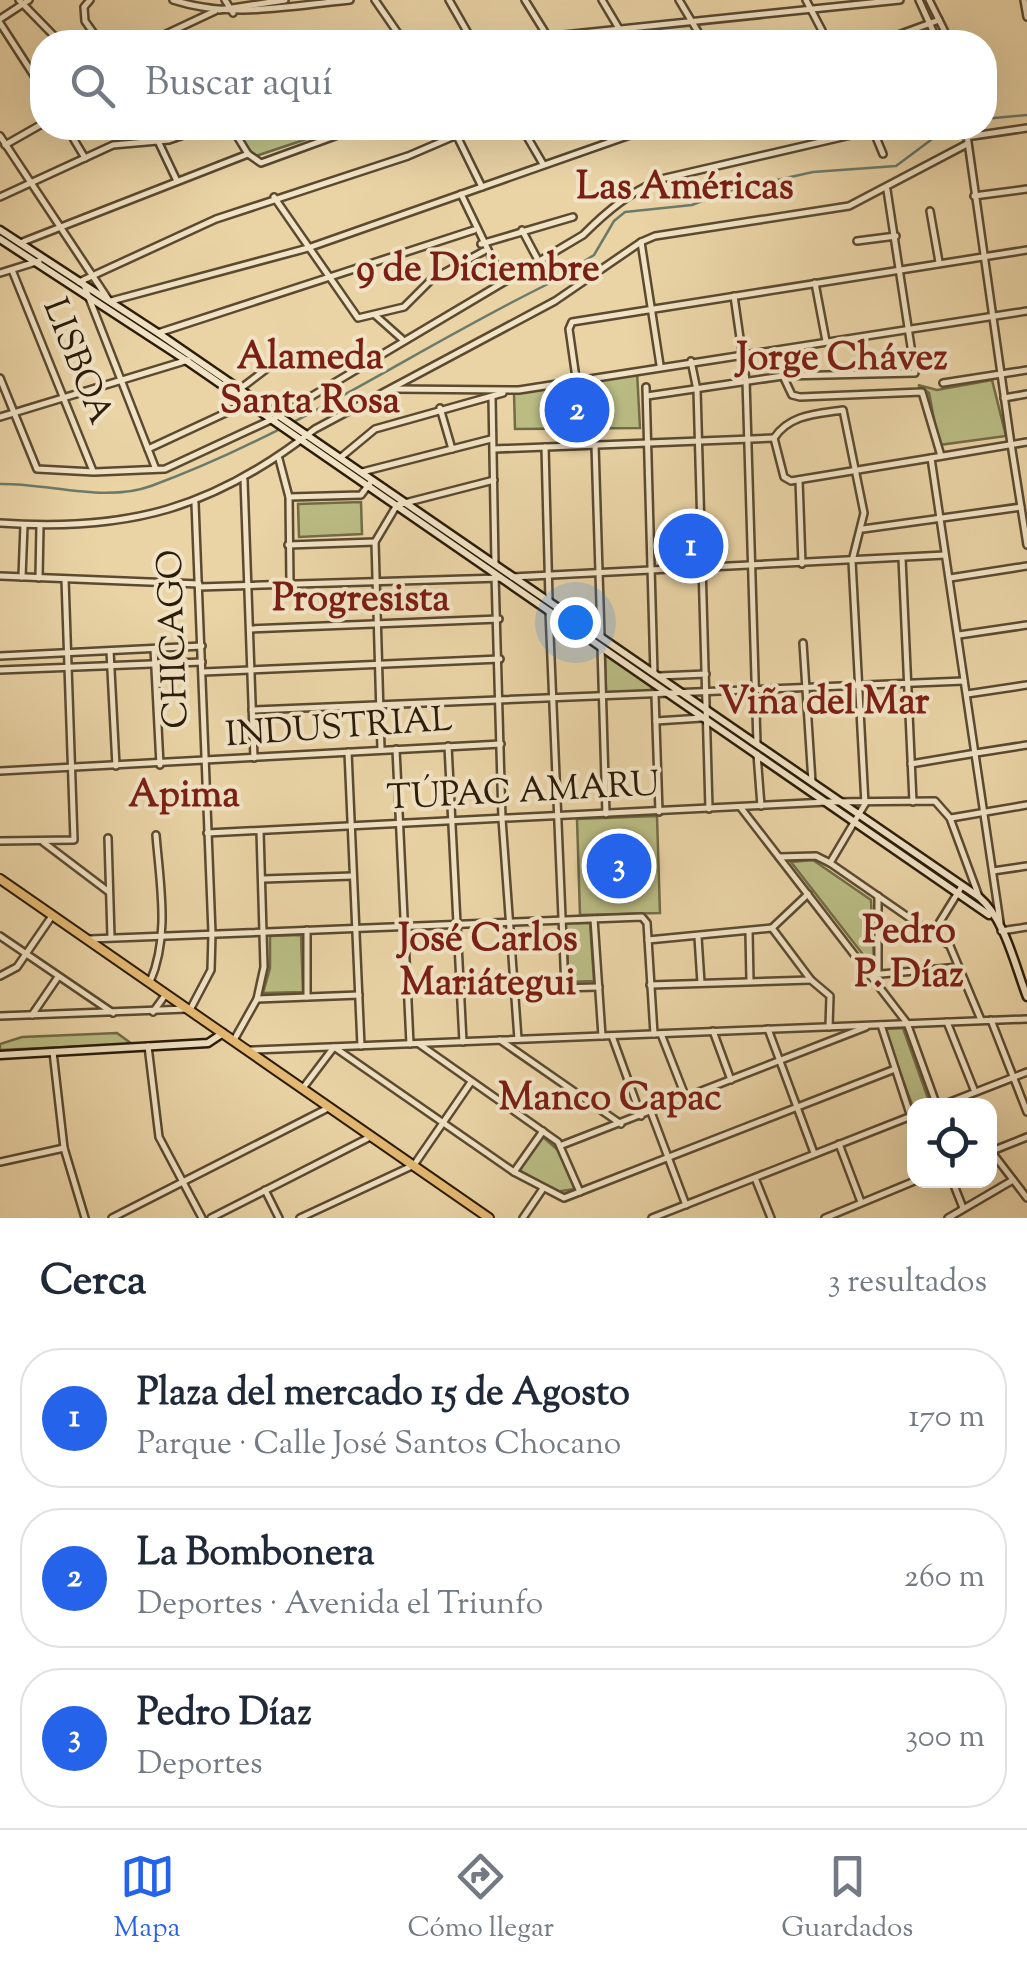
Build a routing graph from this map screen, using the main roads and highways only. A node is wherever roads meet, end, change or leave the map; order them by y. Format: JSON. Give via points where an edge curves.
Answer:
{"nodes":[{"id":1,"x":0,"y":230,"type":"edge"},
{"id":2,"x":0,"y":239,"type":"edge"},
{"id":3,"x":17,"y":246,"type":"junction"},
{"id":4,"x":40,"y":261,"type":"junction"},
{"id":5,"x":156,"y":336,"type":"junction"},
{"id":6,"x":237,"y":393,"type":"junction"},
{"id":7,"x":275,"y":418,"type":"junction"},
{"id":8,"x":337,"y":462,"type":"junction"},
{"id":9,"x":370,"y":483,"type":"junction"},
{"id":10,"x":400,"y":504,"type":"junction"},
{"id":11,"x":549,"y":609,"type":"junction"},
{"id":12,"x":654,"y":679,"type":"junction"},
{"id":13,"x":811,"y":787,"type":"junction"},
{"id":14,"x":857,"y":819,"type":"junction"},
{"id":15,"x":0,"y":879,"type":"edge"},
{"id":16,"x":960,"y":889,"type":"junction"},
{"id":17,"x":1001,"y":931,"type":"junction"},
{"id":18,"x":1024,"y":984,"type":"edge"},
{"id":19,"x":1027,"y":997,"type":"edge"},
{"id":20,"x":223,"y":1033,"type":"junction"},
{"id":21,"x":0,"y":1055,"type":"edge"},
{"id":22,"x":489,"y":1218,"type":"edge"}],
"edges":[{"from":1,"to":3,"type":"main road"},
{"from":2,"to":3,"type":"main road"},
{"from":3,"to":4,"type":"main road"},
{"from":4,"to":5,"type":"main road"},
{"from":4,"to":5,"type":"main road"},
{"from":5,"to":6,"type":"main road"},
{"from":6,"to":7,"type":"main road"},
{"from":6,"to":7,"type":"main road"},
{"from":7,"to":8,"type":"main road"},
{"from":8,"to":9,"type":"main road"},
{"from":8,"to":9,"type":"main road"},
{"from":9,"to":10,"type":"main road"},
{"from":10,"to":11,"type":"main road"},
{"from":10,"to":11,"type":"main road","via":[[496,578]]},
{"from":11,"to":12,"type":"main road"},
{"from":11,"to":12,"type":"main road"},
{"from":12,"to":13,"type":"main road"},
{"from":13,"to":14,"type":"main road"},
{"from":13,"to":14,"type":"main road"},
{"from":14,"to":16,"type":"main road"},
{"from":15,"to":20,"type":"main road"},
{"from":16,"to":17,"type":"main road"},
{"from":16,"to":17,"type":"main road","via":[[989,906]]},
{"from":17,"to":18,"type":"main road"},
{"from":18,"to":19,"type":"main road"},
{"from":20,"to":21,"type":"main road","via":[[208,1042]]},
{"from":20,"to":22,"type":"main road"}]}
